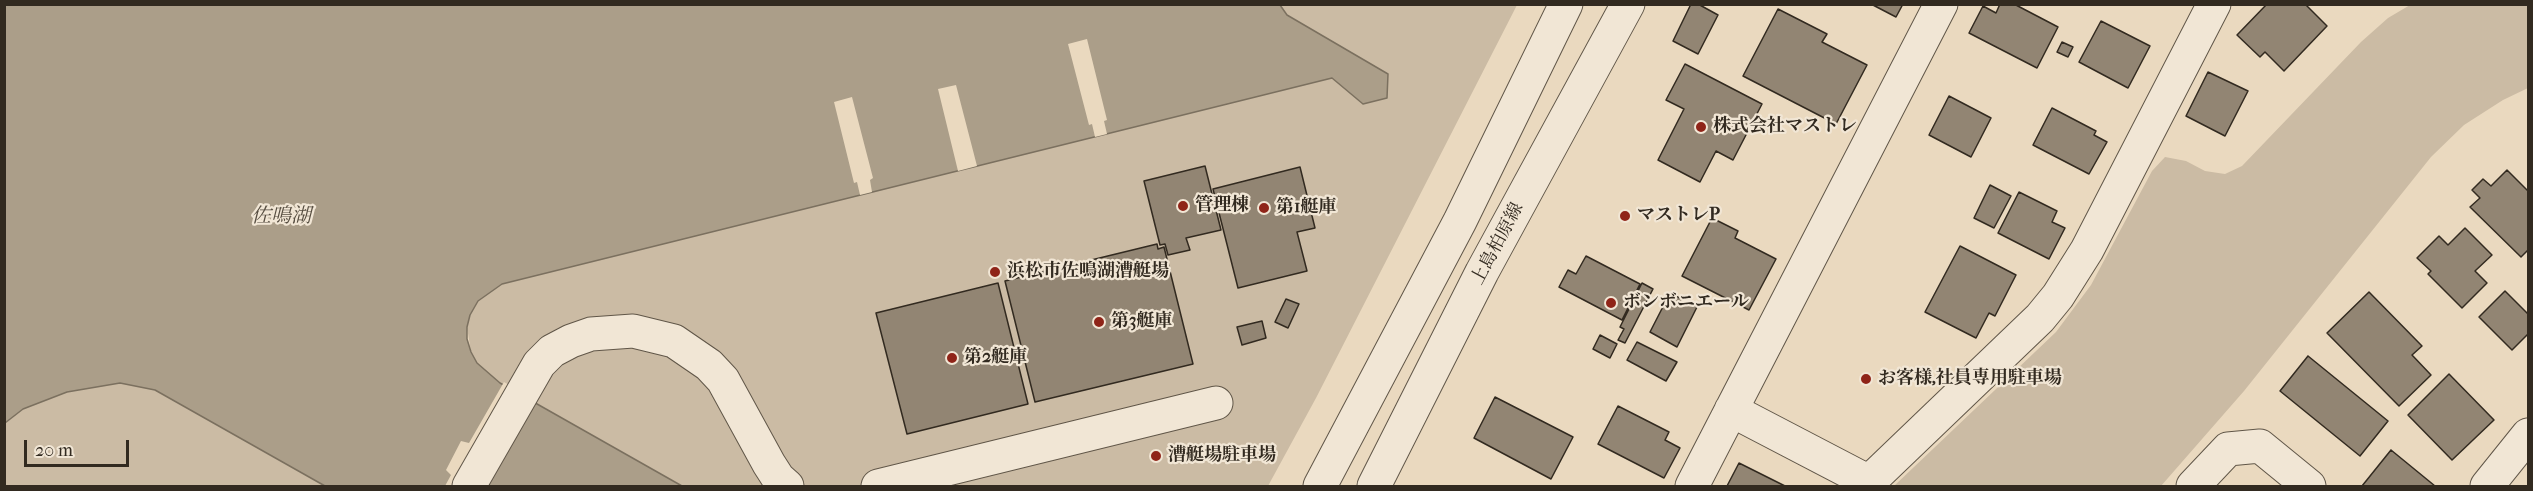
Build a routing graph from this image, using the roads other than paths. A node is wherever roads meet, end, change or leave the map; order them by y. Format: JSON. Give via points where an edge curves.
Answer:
{"nodes":[{"id":1,"x":1566,"y":4,"type":"edge"},
{"id":2,"x":1628,"y":4,"type":"edge"},
{"id":3,"x":1941,"y":4,"type":"edge"},
{"id":4,"x":2214,"y":4,"type":"edge"},
{"id":5,"x":1216,"y":404,"type":"dead end"},
{"id":6,"x":1731,"y":410,"type":"junction"},
{"id":7,"x":2529,"y":435,"type":"edge"},
{"id":8,"x":931,"y":480,"type":"edge"},
{"id":9,"x":469,"y":486,"type":"edge"},
{"id":10,"x":787,"y":486,"type":"edge"},
{"id":11,"x":878,"y":486,"type":"edge"},
{"id":12,"x":1320,"y":486,"type":"edge"},
{"id":13,"x":1374,"y":486,"type":"edge"},
{"id":14,"x":1692,"y":486,"type":"edge"},
{"id":15,"x":2193,"y":486,"type":"edge"},
{"id":16,"x":2309,"y":486,"type":"edge"},
{"id":17,"x":2487,"y":486,"type":"edge"}],
"edges":[{"from":1,"to":12,"type":"street","via":[[1460,221]]},
{"from":2,"to":13,"type":"street","name":"上島柏原線","via":[[1482,272]]},
{"from":3,"to":6,"type":"street"},
{"from":4,"to":6,"type":"street","via":[[2087,250],[2058,296],[2040,318],[1869,482]]},
{"from":5,"to":8,"type":"street"},
{"from":6,"to":14,"type":"street"},
{"from":7,"to":17,"type":"street"},
{"from":8,"to":11,"type":"street"},
{"from":9,"to":10,"type":"street","via":[[539,364],[552,351],[591,334],[633,331],[674,341],[692,351],[723,380],[773,471]]},
{"from":15,"to":16,"type":"street","via":[[2228,449],[2260,446]]}]}
